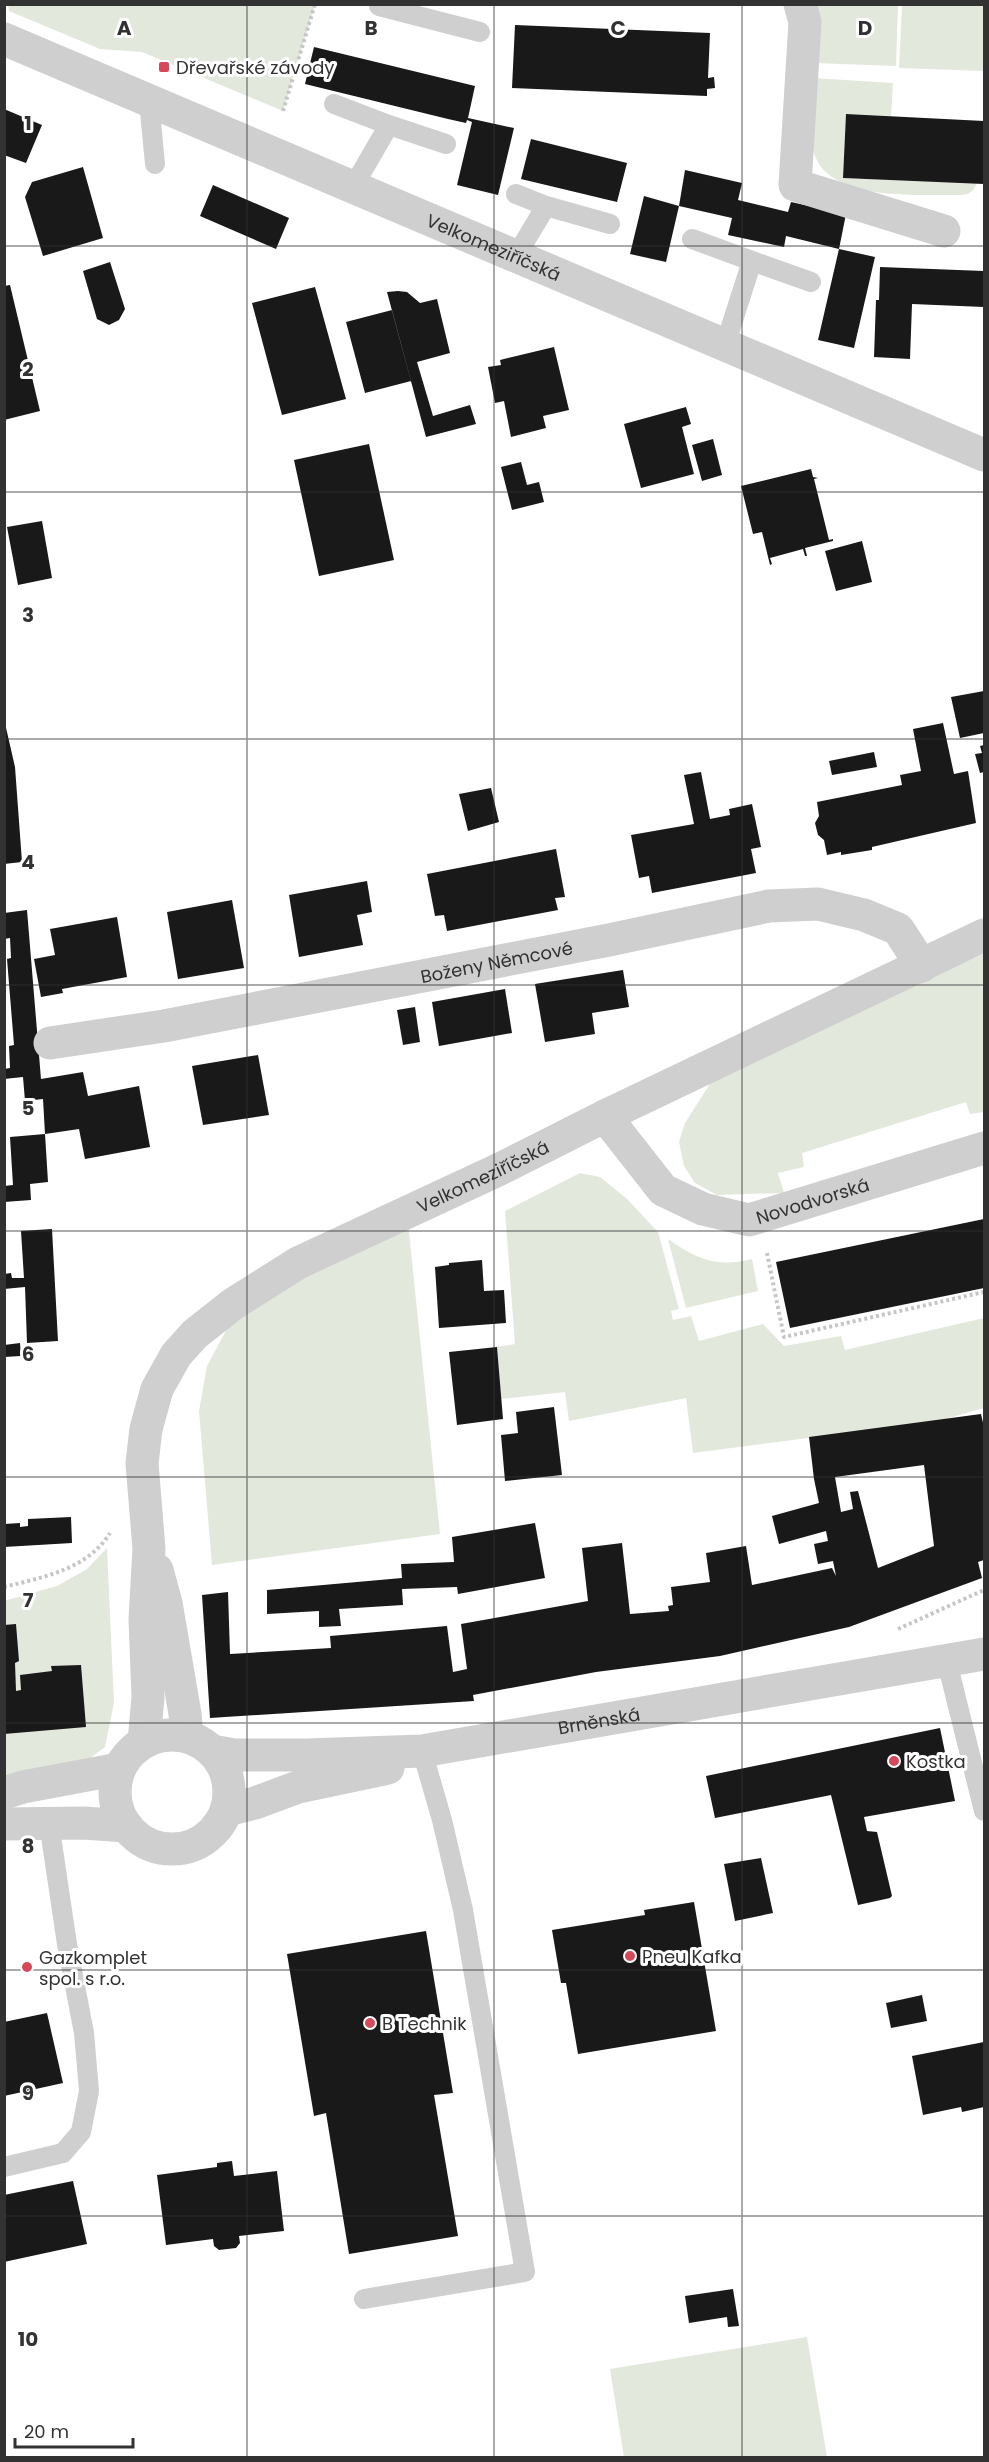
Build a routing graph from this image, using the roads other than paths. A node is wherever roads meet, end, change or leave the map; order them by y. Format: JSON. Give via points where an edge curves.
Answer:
{"nodes":[{"id":1,"x":800,"y":4,"type":"edge"},
{"id":2,"x":375,"y":5,"type":"edge"},
{"id":3,"x":480,"y":32,"type":"dead end"},
{"id":4,"x":4,"y":39,"type":"edge"},
{"id":5,"x":148,"y":100,"type":"junction"},
{"id":6,"x":334,"y":104,"type":"dead end"},
{"id":7,"x":389,"y":125,"type":"junction"},
{"id":8,"x":446,"y":144,"type":"dead end"},
{"id":9,"x":155,"y":164,"type":"dead end"},
{"id":10,"x":353,"y":187,"type":"junction"},
{"id":11,"x":516,"y":194,"type":"dead end"},
{"id":12,"x":546,"y":206,"type":"junction"},
{"id":13,"x":610,"y":224,"type":"dead end"},
{"id":14,"x":944,"y":231,"type":"dead end"},
{"id":15,"x":692,"y":240,"type":"dead end"},
{"id":16,"x":516,"y":256,"type":"junction"},
{"id":17,"x":752,"y":261,"type":"junction"},
{"id":18,"x":811,"y":282,"type":"dead end"},
{"id":19,"x":725,"y":345,"type":"junction"},
{"id":20,"x":984,"y":455,"type":"edge"},
{"id":21,"x":984,"y":935,"type":"edge"},
{"id":22,"x":922,"y":966,"type":"junction"},
{"id":23,"x":50,"y":1043,"type":"dead end"},
{"id":24,"x":605,"y":1116,"type":"junction"},
{"id":25,"x":984,"y":1148,"type":"edge"},
{"id":26,"x":149,"y":1549,"type":"junction"},
{"id":27,"x":984,"y":1654,"type":"edge"},
{"id":28,"x":947,"y":1662,"type":"junction"},
{"id":29,"x":144,"y":1742,"type":"junction"},
{"id":30,"x":199,"y":1743,"type":"junction"},
{"id":31,"x":422,"y":1751,"type":"junction"},
{"id":32,"x":119,"y":1769,"type":"junction"},
{"id":33,"x":4,"y":1792,"type":"edge"},
{"id":34,"x":227,"y":1810,"type":"junction"},
{"id":35,"x":984,"y":1811,"type":"edge"},
{"id":36,"x":49,"y":1823,"type":"junction"},
{"id":37,"x":4,"y":1824,"type":"edge"},
{"id":38,"x":126,"y":1826,"type":"junction"},
{"id":39,"x":4,"y":2167,"type":"edge"},
{"id":40,"x":364,"y":2299,"type":"dead end"}],
"edges":[{"from":1,"to":14,"type":"street","via":[[805,22],[795,185]]},
{"from":2,"to":3,"type":"lane"},
{"from":4,"to":5,"type":"street","name":"Velkomeziříčská"},
{"from":5,"to":9,"type":"lane"},
{"from":5,"to":10,"type":"street","name":"Velkomeziříčská"},
{"from":6,"to":7,"type":"lane"},
{"from":7,"to":8,"type":"lane"},
{"from":7,"to":10,"type":"lane"},
{"from":10,"to":16,"type":"street","name":"Velkomeziříčská"},
{"from":11,"to":12,"type":"lane"},
{"from":12,"to":13,"type":"lane"},
{"from":12,"to":16,"type":"lane"},
{"from":15,"to":17,"type":"lane"},
{"from":16,"to":19,"type":"street","name":"Velkomeziříčská"},
{"from":17,"to":18,"type":"lane"},
{"from":17,"to":19,"type":"lane"},
{"from":19,"to":20,"type":"street","name":"Velkomeziříčská"},
{"from":21,"to":22,"type":"street","name":"Velkomeziříčská"},
{"from":22,"to":23,"type":"street","name":"Boženy Němcové","via":[[898,929],[864,915],[818,904],[769,906],[164,1026]]},
{"from":22,"to":24,"type":"street","name":"Velkomeziříčská"},
{"from":24,"to":25,"type":"street","name":"Novodvorská","via":[[663,1190],[703,1209],[749,1220]]},
{"from":24,"to":26,"type":"street","name":"Velkomeziříčská","via":[[298,1263],[233,1304],[195,1334],[176,1355],[157,1389],[146,1429],[142,1463]]},
{"from":26,"to":29,"type":"street","via":[[144,1619],[148,1697]]},
{"from":26,"to":30,"type":"street","via":[[166,1604],[185,1714]]},
{"from":27,"to":28,"type":"street","name":"Brněnská"},
{"from":28,"to":31,"type":"street","name":"Brněnská"},
{"from":28,"to":35,"type":"lane"},
{"from":29,"to":30,"type":"street","via":[[168,1735]]},
{"from":29,"to":32,"type":"street","via":[[133,1749]]},
{"from":30,"to":31,"type":"street","name":"Brněnská","via":[[234,1755]]},
{"from":30,"to":34,"type":"street","via":[[222,1762],[228,1776]]},
{"from":31,"to":34,"type":"street","via":[[399,1764],[298,1787]]},
{"from":31,"to":40,"type":"lane","via":[[463,1910],[525,2272]]},
{"from":32,"to":33,"type":"street"},
{"from":32,"to":38,"type":"street","via":[[114,1802]]},
{"from":34,"to":38,"type":"street","via":[[218,1827],[187,1848],[167,1850],[149,1845]]},
{"from":36,"to":37,"type":"street"},
{"from":36,"to":38,"type":"street"},
{"from":36,"to":39,"type":"lane","via":[[84,2033],[88,2091],[81,2132],[63,2153]]}]}
